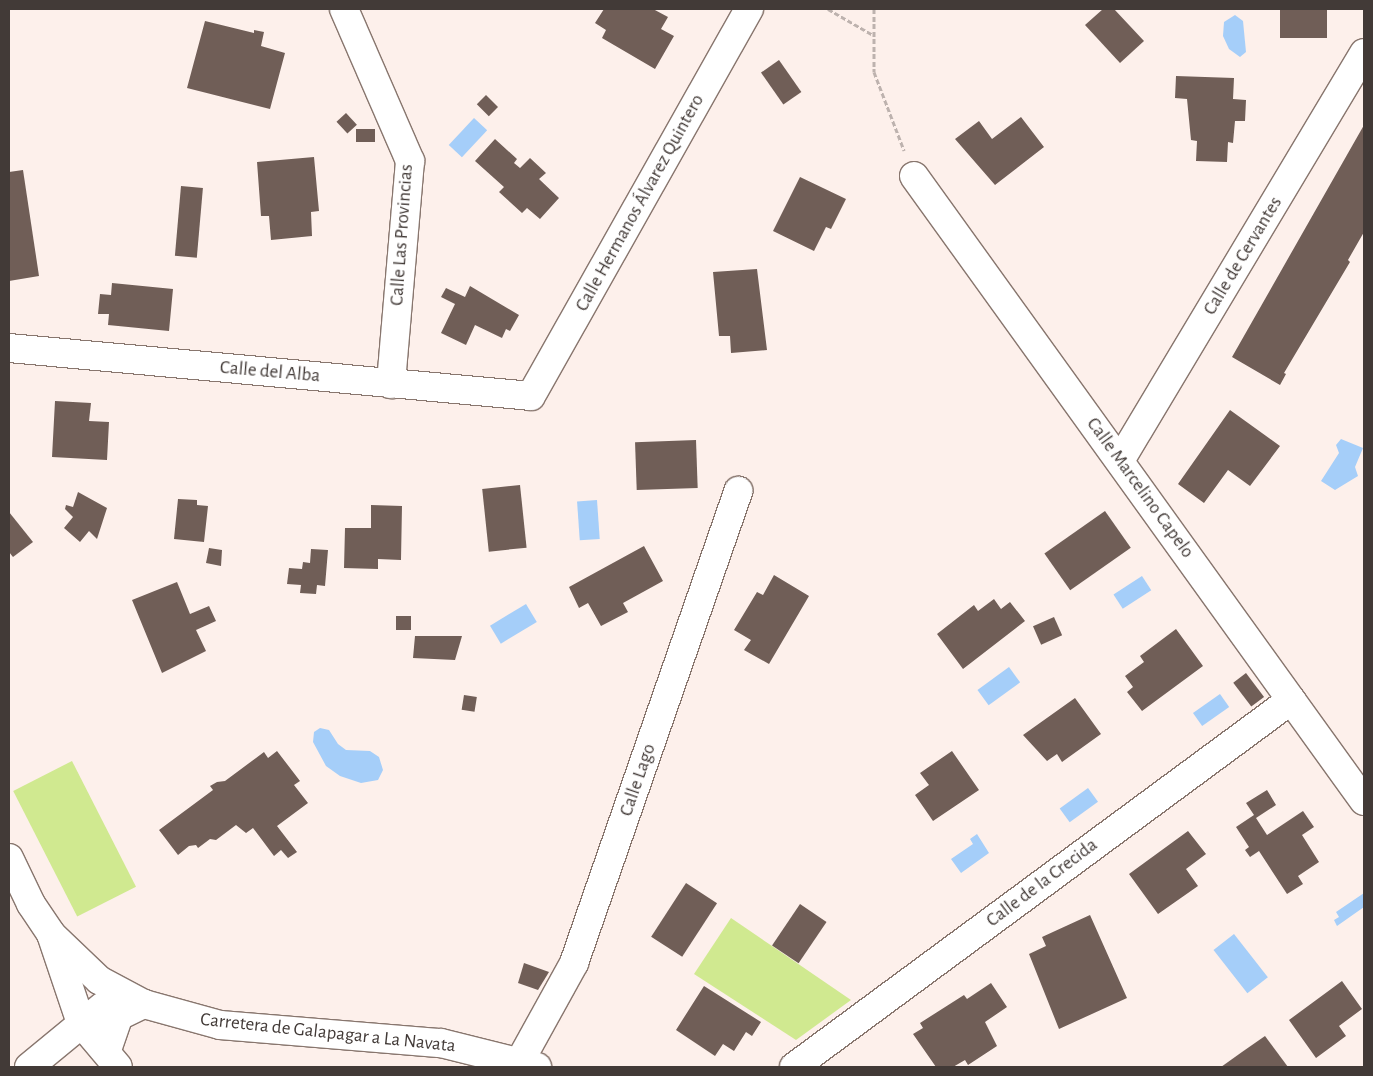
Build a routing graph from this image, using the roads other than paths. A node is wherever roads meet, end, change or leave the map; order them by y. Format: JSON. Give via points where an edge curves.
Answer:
{"nodes":[{"id":1,"x":344,"y":9,"type":"edge"},
{"id":2,"x":748,"y":9,"type":"edge"},
{"id":3,"x":1364,"y":53,"type":"edge"},
{"id":4,"x":914,"y":176,"type":"road end"},
{"id":5,"x":9,"y":348,"type":"edge"},
{"id":6,"x":391,"y":384,"type":"junction"},
{"id":7,"x":531,"y":396,"type":"joint"},
{"id":8,"x":1121,"y":459,"type":"junction"},
{"id":9,"x":738,"y":490,"type":"dead end"},
{"id":10,"x":1290,"y":700,"type":"junction"},
{"id":11,"x":1364,"y":801,"type":"edge"},
{"id":12,"x":9,"y":858,"type":"edge"},
{"id":13,"x":51,"y":934,"type":"junction"},
{"id":14,"x":101,"y":993,"type":"junction"},
{"id":15,"x":144,"y":1004,"type":"junction"},
{"id":16,"x":81,"y":1023,"type":"junction"},
{"id":17,"x":113,"y":1059,"type":"edge"},
{"id":18,"x":529,"y":1064,"type":"edge"},
{"id":19,"x":29,"y":1067,"type":"edge"},
{"id":20,"x":794,"y":1067,"type":"edge"}],
"edges":[{"from":1,"to":6,"type":"street","name":"Calle Las Provincias","via":[[410,162]]},
{"from":2,"to":7,"type":"street","name":"Calle Hermanos Álvarez Quintero"},
{"from":3,"to":8,"type":"street","name":"Calle de Cervantes"},
{"from":4,"to":8,"type":"street","name":"Calle Marcelino Capelo"},
{"from":5,"to":6,"type":"street","name":"Calle del Alba"},
{"from":6,"to":7,"type":"street","name":"Calle del Alba"},
{"from":8,"to":10,"type":"street","name":"Calle Marcelino Capelo"},
{"from":9,"to":18,"type":"street","name":"Calle Lago","via":[[574,963]]},
{"from":10,"to":11,"type":"street","name":"Calle Marcelino Capelo"},
{"from":10,"to":20,"type":"street","name":"Calle de la Crecida"},
{"from":12,"to":13,"type":"street","name":"Carretera de Galapagar a La Navata","via":[[31,904]]},
{"from":13,"to":14,"type":"street","name":"Carretera de Galapagar a La Navata"},
{"from":13,"to":16,"type":"street"},
{"from":14,"to":15,"type":"street","name":"Carretera de Galapagar a La Navata"},
{"from":14,"to":16,"type":"street"},
{"from":14,"to":17,"type":"street","via":[[99,1025]]},
{"from":15,"to":17,"type":"street","via":[[119,1016]]},
{"from":15,"to":18,"type":"street","name":"Carretera de Galapagar a La Navata","via":[[220,1025],[441,1043]]},
{"from":16,"to":17,"type":"street"},
{"from":16,"to":19,"type":"street"}]}
